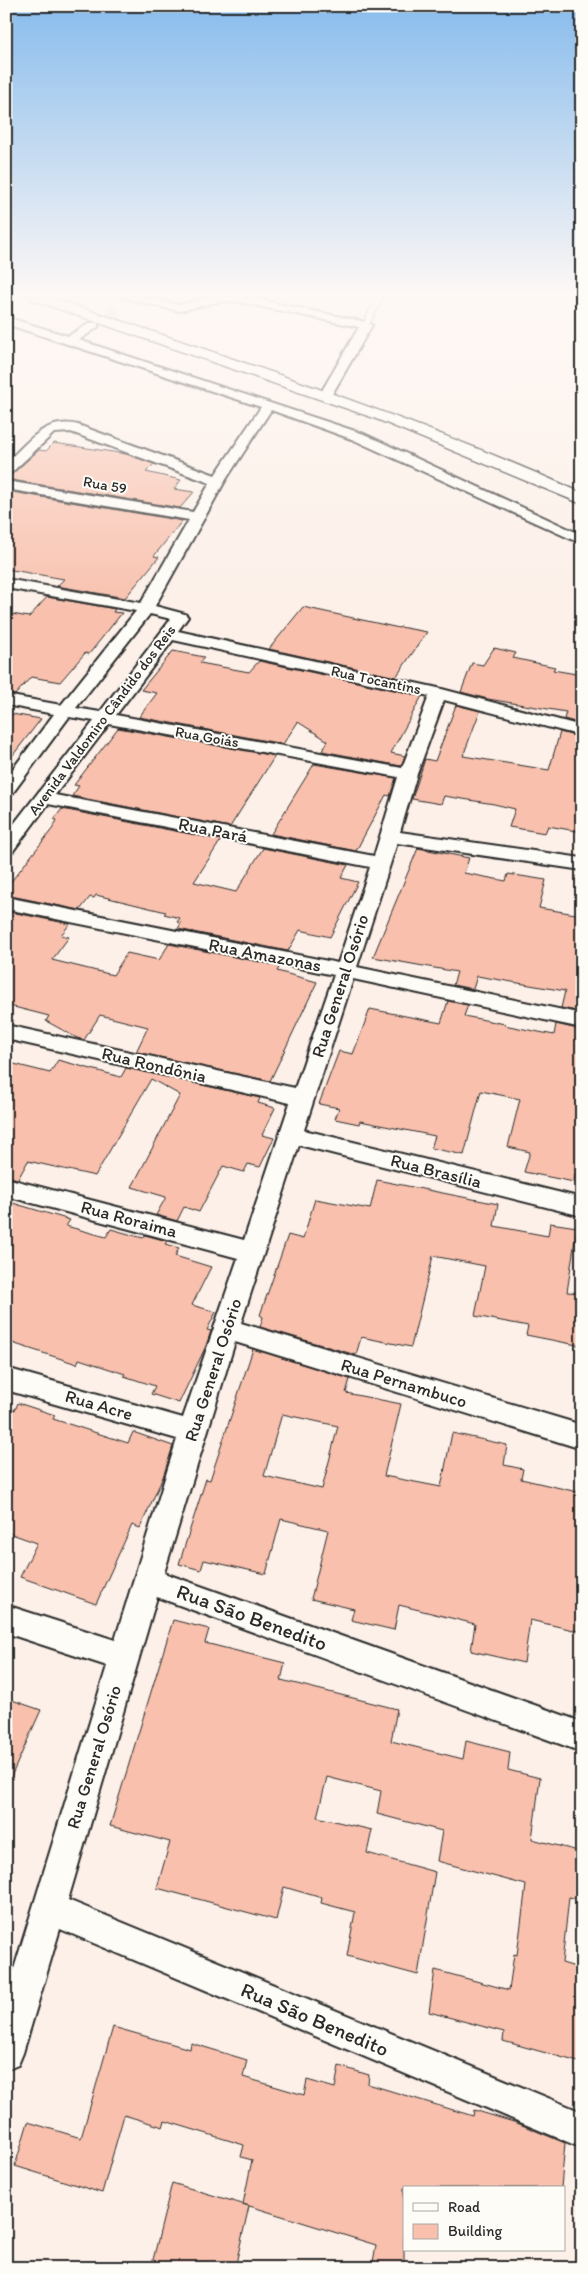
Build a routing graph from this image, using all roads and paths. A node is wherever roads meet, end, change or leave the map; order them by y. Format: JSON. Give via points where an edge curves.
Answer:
{"nodes":[{"id":1,"x":259,"y":402,"type":"edge"},
{"id":2,"x":341,"y":402,"type":"edge"},
{"id":3,"x":268,"y":405,"type":"junction"},
{"id":4,"x":6,"y":470,"type":"edge"},
{"id":5,"x":218,"y":481,"type":"junction"},
{"id":6,"x":6,"y":485,"type":"edge"},
{"id":7,"x":582,"y":499,"type":"edge"},
{"id":8,"x":198,"y":517,"type":"junction"},
{"id":9,"x":582,"y":540,"type":"edge"},
{"id":10,"x":6,"y":583,"type":"edge"},
{"id":11,"x":146,"y":608,"type":"junction"},
{"id":12,"x":169,"y":634,"type":"junction"},
{"id":13,"x":438,"y":693,"type":"junction"},
{"id":14,"x":6,"y":700,"type":"edge"},
{"id":15,"x":65,"y":711,"type":"junction"},
{"id":16,"x":104,"y":718,"type":"junction"},
{"id":17,"x":582,"y":731,"type":"edge"},
{"id":18,"x":408,"y":774,"type":"junction"},
{"id":19,"x":6,"y":790,"type":"edge"},
{"id":20,"x":45,"y":798,"type":"junction"},
{"id":21,"x":390,"y":836,"type":"junction"},
{"id":22,"x":6,"y":847,"type":"edge"},
{"id":23,"x":381,"y":863,"type":"junction"},
{"id":24,"x":582,"y":864,"type":"edge"},
{"id":25,"x":6,"y":903,"type":"edge"},
{"id":26,"x":345,"y":971,"type":"junction"},
{"id":27,"x":582,"y":1021,"type":"edge"},
{"id":28,"x":6,"y":1032,"type":"edge"},
{"id":29,"x":303,"y":1098,"type":"junction"},
{"id":30,"x":291,"y":1135,"type":"junction"},
{"id":31,"x":6,"y":1187,"type":"edge"},
{"id":32,"x":582,"y":1206,"type":"edge"},
{"id":33,"x":252,"y":1252,"type":"junction"},
{"id":34,"x":226,"y":1329,"type":"junction"},
{"id":35,"x":6,"y":1379,"type":"edge"},
{"id":36,"x":192,"y":1432,"type":"junction"},
{"id":37,"x":582,"y":1437,"type":"edge"},
{"id":38,"x":147,"y":1580,"type":"junction"},
{"id":39,"x":6,"y":1619,"type":"edge"},
{"id":40,"x":124,"y":1657,"type":"junction"},
{"id":41,"x":582,"y":1737,"type":"edge"},
{"id":42,"x":49,"y":1908,"type":"junction"},
{"id":43,"x":6,"y":2053,"type":"edge"},
{"id":44,"x":582,"y":2130,"type":"edge"}],
"edges":[{"from":1,"to":3,"type":"street"},
{"from":2,"to":7,"type":"main road","via":[[464,448]]},
{"from":3,"to":5,"type":"street","name":"Avenida Valdomiro Cândido dos Reis"},
{"from":3,"to":9,"type":"street","via":[[359,437]]},
{"from":4,"to":5,"type":"street","via":[[49,430],[59,427],[73,428]]},
{"from":5,"to":8,"type":"street","name":"Avenida Valdomiro Cândido dos Reis"},
{"from":6,"to":8,"type":"street","name":"Rua 59"},
{"from":8,"to":11,"type":"street","name":"Avenida Valdomiro Cândido dos Reis"},
{"from":10,"to":11,"type":"street"},
{"from":11,"to":12,"type":"street","name":"Avenida Valdomiro Cândido dos Reis","via":[[180,617]]},
{"from":11,"to":15,"type":"street","name":"Avenida Valdomiro Cândido dos Reis"},
{"from":12,"to":13,"type":"street","name":"Rua Tocantins"},
{"from":12,"to":16,"type":"street","name":"Avenida Valdomiro Cândido dos Reis"},
{"from":13,"to":17,"type":"street","name":"Rua Tocantins"},
{"from":13,"to":18,"type":"street","name":"Rua General Osório"},
{"from":14,"to":15,"type":"street","name":"Rua Goiás"},
{"from":15,"to":16,"type":"street","name":"Rua Goiás"},
{"from":15,"to":19,"type":"street","name":"Avenida Valdomiro Cândido dos Reis"},
{"from":16,"to":18,"type":"street","name":"Rua Goiás"},
{"from":16,"to":20,"type":"street","name":"Avenida Valdomiro Cândido dos Reis"},
{"from":18,"to":21,"type":"street","name":"Rua General Osório"},
{"from":20,"to":22,"type":"street","name":"Avenida Valdomiro Cândido dos Reis"},
{"from":20,"to":23,"type":"street","name":"Rua Pará"},
{"from":21,"to":23,"type":"street","name":"Rua General Osório"},
{"from":21,"to":24,"type":"street"},
{"from":23,"to":26,"type":"street","name":"Rua General Osório"},
{"from":25,"to":26,"type":"street","name":"Rua Amazonas"},
{"from":26,"to":27,"type":"street","name":"Rua Amazonas"},
{"from":26,"to":29,"type":"street","name":"Rua General Osório"},
{"from":28,"to":29,"type":"street","name":"Rua Rondônia"},
{"from":29,"to":30,"type":"street","name":"Rua General Osório"},
{"from":30,"to":32,"type":"street","name":"Rua Brasília"},
{"from":30,"to":33,"type":"street","name":"Rua General Osório"},
{"from":31,"to":33,"type":"street","name":"Rua Roraima"},
{"from":33,"to":34,"type":"street","name":"Rua General Osório"},
{"from":34,"to":36,"type":"street","name":"Rua General Osório"},
{"from":34,"to":37,"type":"street","name":"Rua Pernambuco"},
{"from":35,"to":36,"type":"street","name":"Rua Acre"},
{"from":36,"to":38,"type":"street","name":"Rua General Osório"},
{"from":38,"to":40,"type":"street","name":"Rua General Osório"},
{"from":38,"to":41,"type":"street","name":"Rua São Benedito"},
{"from":39,"to":40,"type":"street"},
{"from":40,"to":42,"type":"street","name":"Rua General Osório"},
{"from":42,"to":43,"type":"street","name":"Rua General Osório"},
{"from":42,"to":44,"type":"street","name":"Rua São Benedito"}]}
